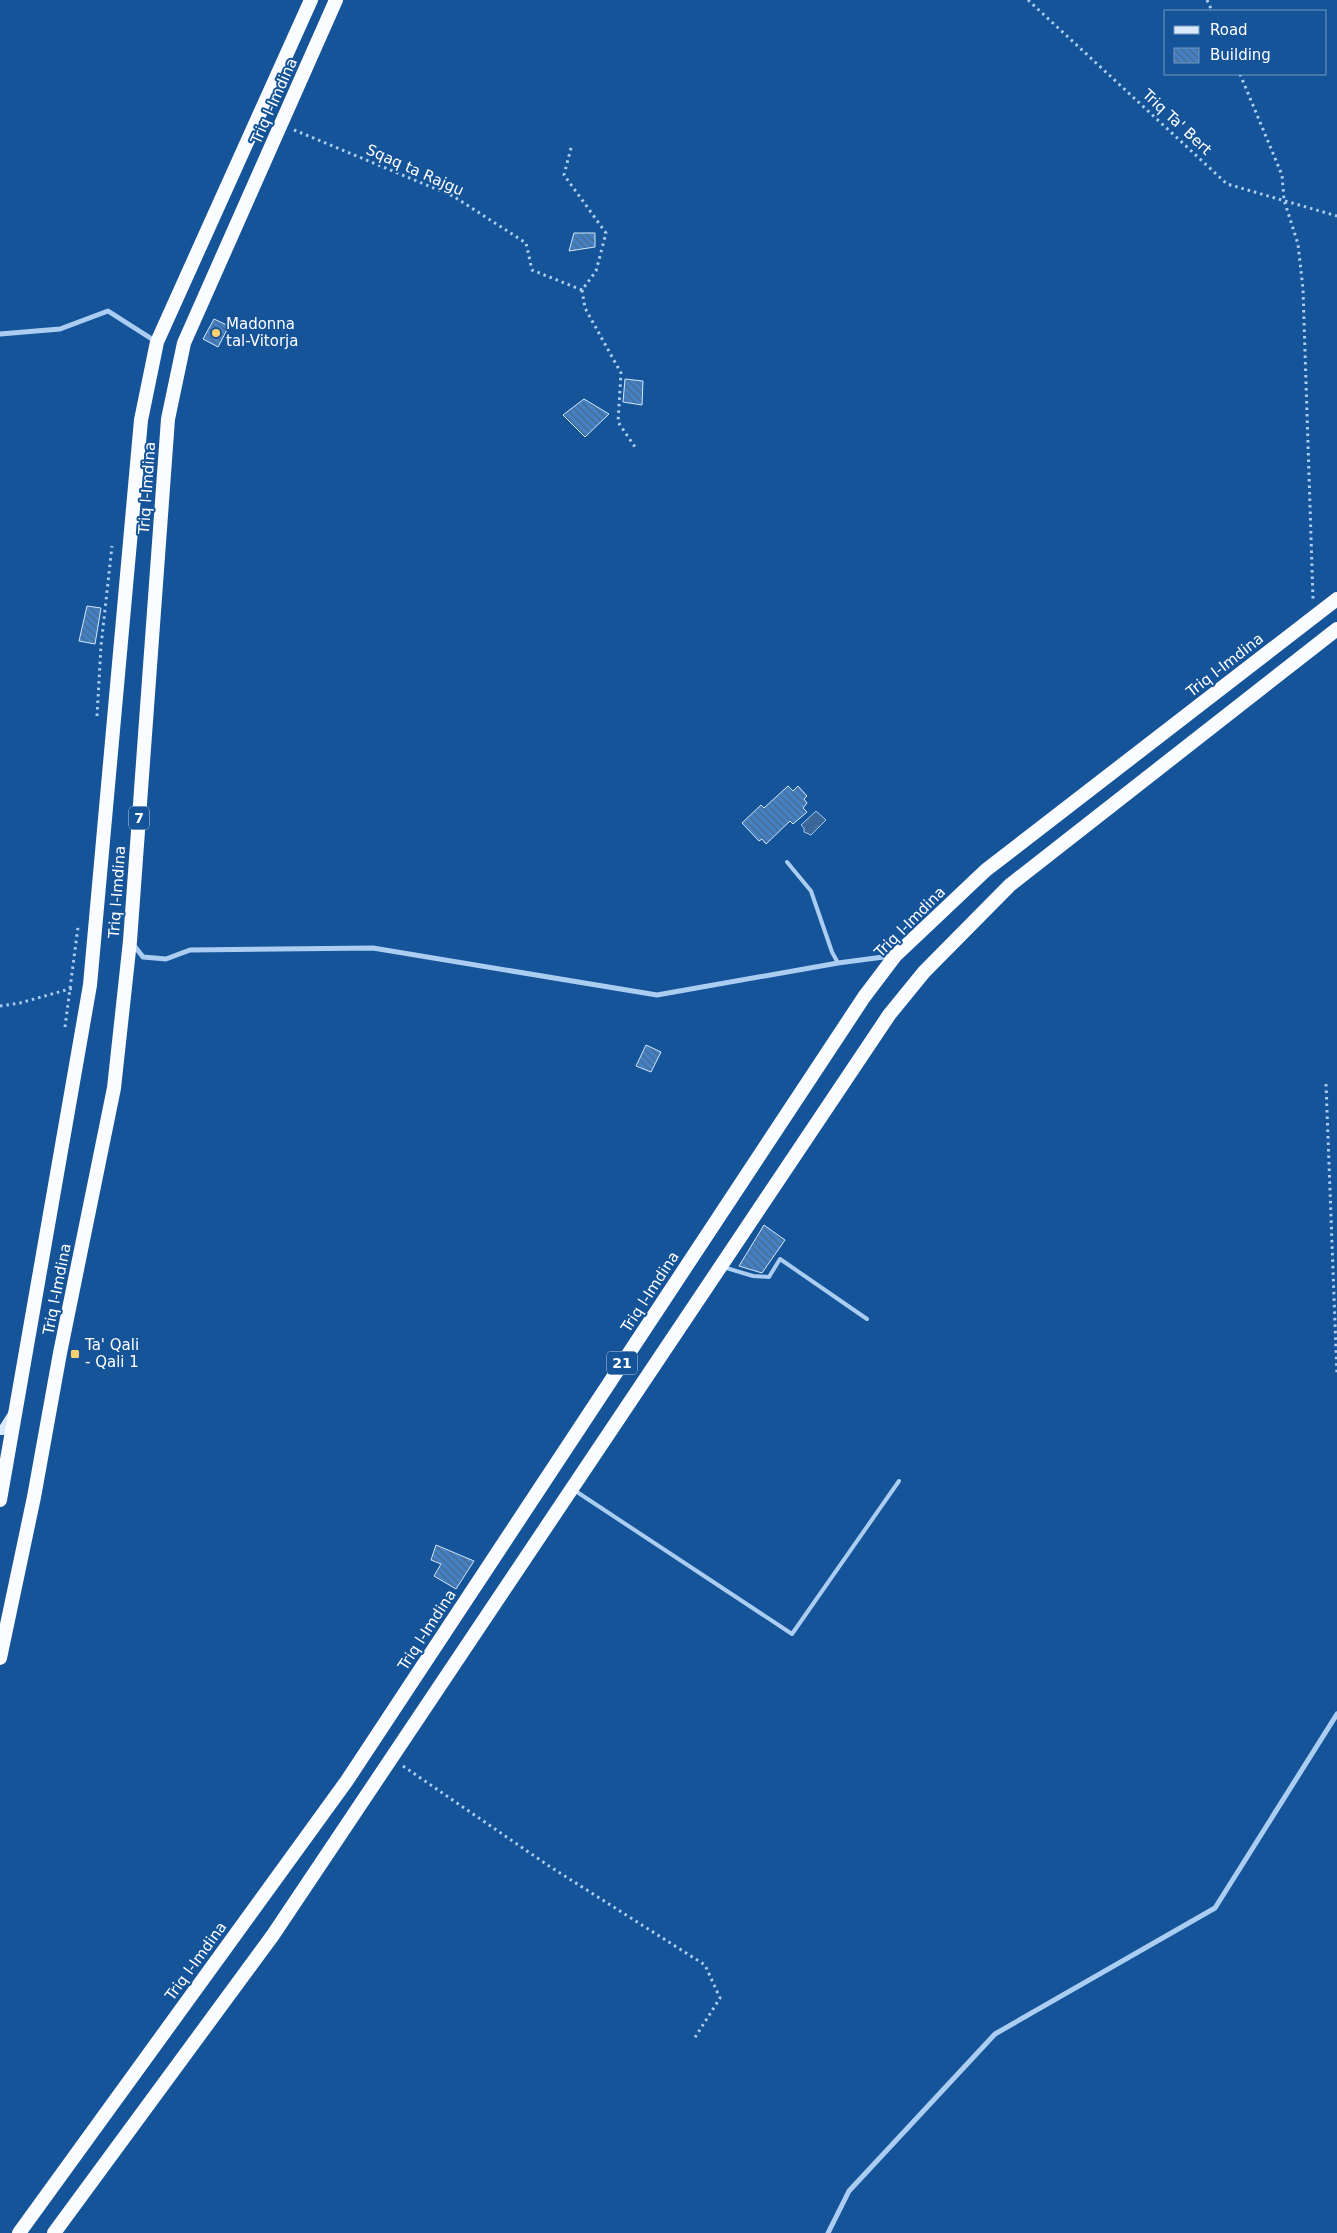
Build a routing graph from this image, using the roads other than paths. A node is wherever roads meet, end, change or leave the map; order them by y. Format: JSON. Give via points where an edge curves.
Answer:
{"nodes":[{"id":1,"x":311,"y":0,"type":"edge"},
{"id":2,"x":336,"y":0,"type":"edge"},
{"id":3,"x":0,"y":334,"type":"edge"},
{"id":4,"x":157,"y":342,"type":"junction"},
{"id":5,"x":1337,"y":599,"type":"edge"},
{"id":6,"x":1337,"y":629,"type":"edge"},
{"id":7,"x":787,"y":862,"type":"dead end"},
{"id":8,"x":130,"y":941,"type":"junction"},
{"id":9,"x":895,"y":956,"type":"junction"},
{"id":10,"x":838,"y":963,"type":"junction"},
{"id":11,"x":721,"y":1266,"type":"junction"},
{"id":12,"x":867,"y":1318,"type":"dead end"},
{"id":13,"x":18,"y":1408,"type":"junction"},
{"id":14,"x":0,"y":1430,"type":"edge"},
{"id":15,"x":2,"y":1463,"type":"edge"},
{"id":16,"x":899,"y":1480,"type":"dead end"},
{"id":17,"x":572,"y":1488,"type":"junction"},
{"id":18,"x":0,"y":1500,"type":"edge"},
{"id":19,"x":0,"y":1658,"type":"edge"},
{"id":20,"x":1337,"y":1714,"type":"edge"},
{"id":21,"x":20,"y":2233,"type":"edge"},
{"id":22,"x":54,"y":2233,"type":"edge"},
{"id":23,"x":828,"y":2233,"type":"edge"}],
"edges":[{"from":1,"to":4,"type":"highway","name":"Triq l-Imdina"},
{"from":2,"to":8,"type":"highway","name":"Triq l-Imdina","number":"7","via":[[184,343],[168,419]]},
{"from":3,"to":4,"type":"street","via":[[60,329],[108,311]]},
{"from":4,"to":13,"type":"highway","name":"Triq l-Imdina","via":[[141,420],[90,985]]},
{"from":5,"to":9,"type":"highway","name":"Triq l-Imdina","number":"21","via":[[986,870]]},
{"from":6,"to":11,"type":"highway","number":"21","via":[[1010,885],[924,972],[889,1015]]},
{"from":7,"to":10,"type":"lane","via":[[811,891]]},
{"from":8,"to":10,"type":"street","via":[[143,957],[166,959],[190,950],[373,948],[657,995]]},
{"from":8,"to":19,"type":"highway","name":"Triq l-Imdina","number":"7","via":[[114,1088]]},
{"from":9,"to":10,"type":"street"},
{"from":9,"to":21,"type":"highway","name":"Triq l-Imdina","number":"21","via":[[859,1005],[346,1782]]},
{"from":11,"to":12,"type":"lane","via":[[753,1276],[769,1277],[780,1259]]},
{"from":11,"to":17,"type":"highway","number":"21"},
{"from":13,"to":14,"type":"main road"},
{"from":13,"to":15,"type":"highway","name":"Triq l-Imdina"},
{"from":15,"to":18,"type":"highway","name":"Triq l-Imdina"},
{"from":16,"to":17,"type":"lane","via":[[792,1634]]},
{"from":17,"to":22,"type":"highway","number":"21","via":[[273,1935]]},
{"from":20,"to":23,"type":"street","via":[[1215,1908],[995,2034],[849,2191]]}]}
